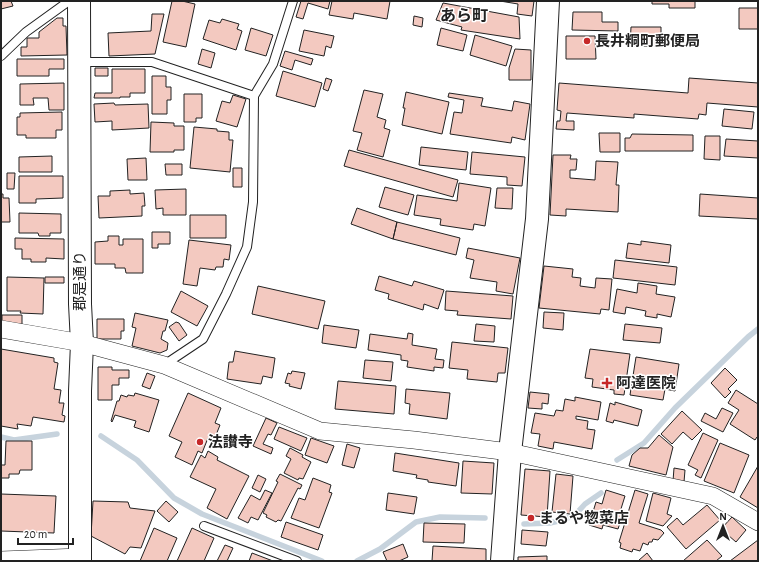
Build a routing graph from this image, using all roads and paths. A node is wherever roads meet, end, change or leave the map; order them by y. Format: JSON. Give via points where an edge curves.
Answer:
{"nodes":[{"id":1,"x":69,"y":1,"type":"edge"},
{"id":2,"x":79,"y":1,"type":"edge"},
{"id":3,"x":293,"y":1,"type":"edge"},
{"id":4,"x":548,"y":1,"type":"edge"},
{"id":5,"x":1,"y":56,"type":"edge"},
{"id":6,"x":80,"y":62,"type":"junction"},
{"id":7,"x":254,"y":96,"type":"junction"},
{"id":8,"x":1,"y":329,"type":"edge"},
{"id":9,"x":82,"y":343,"type":"junction"},
{"id":10,"x":164,"y":366,"type":"junction"},
{"id":11,"x":510,"y":452,"type":"junction"},
{"id":12,"x":758,"y":522,"type":"edge"},
{"id":13,"x":204,"y":526,"type":"dead end"},
{"id":14,"x":80,"y":559,"type":"edge"},
{"id":15,"x":1,"y":560,"type":"edge"},
{"id":16,"x":297,"y":561,"type":"edge"},
{"id":17,"x":502,"y":561,"type":"edge"}],
"edges":[{"from":1,"to":5,"type":"lane","via":[[26,32]]},
{"from":2,"to":6,"type":"street","name":"郡是通り"},
{"from":3,"to":7,"type":"lane","via":[[273,64]]},
{"from":4,"to":11,"type":"street","via":[[537,219]]},
{"from":6,"to":7,"type":"lane","via":[[152,62]]},
{"from":6,"to":9,"type":"street","name":"郡是通り"},
{"from":7,"to":10,"type":"lane","via":[[253,202],[247,247],[204,339]]},
{"from":8,"to":9,"type":"street"},
{"from":9,"to":10,"type":"street"},
{"from":9,"to":14,"type":"street","name":"郡是通り"},
{"from":10,"to":11,"type":"street","via":[[320,431]]},
{"from":11,"to":12,"type":"street","via":[[713,496]]},
{"from":11,"to":17,"type":"street"},
{"from":13,"to":16,"type":"lane"},
{"from":14,"to":15,"type":"street"}]}
